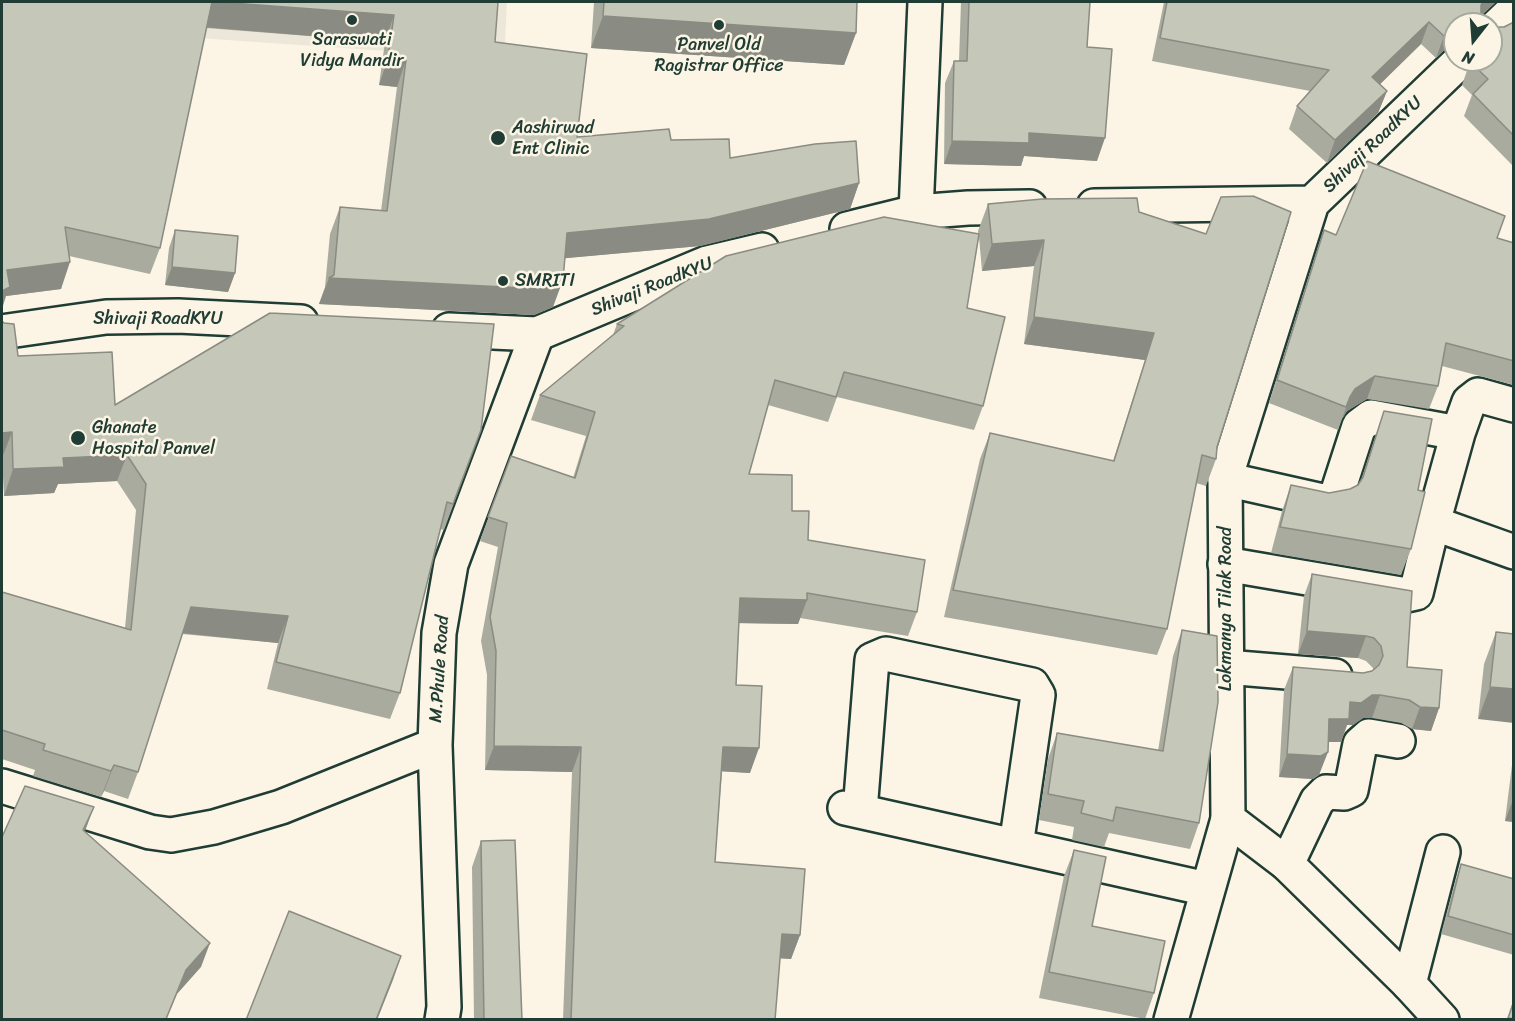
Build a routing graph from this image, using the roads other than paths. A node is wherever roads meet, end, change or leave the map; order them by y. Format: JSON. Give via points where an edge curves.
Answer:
{"nodes":[{"id":1,"x":925,"y":2,"type":"edge"},
{"id":2,"x":1514,"y":10,"type":"edge"},
{"id":3,"x":1503,"y":21,"type":"edge"},
{"id":4,"x":1449,"y":72,"type":"edge"},
{"id":5,"x":1312,"y":204,"type":"junction"},
{"id":6,"x":916,"y":212,"type":"junction"},
{"id":7,"x":823,"y":235,"type":"edge"},
{"id":8,"x":788,"y":243,"type":"edge"},
{"id":9,"x":334,"y":324,"type":"edge"},
{"id":10,"x":417,"y":328,"type":"edge"},
{"id":11,"x":2,"y":332,"type":"edge"},
{"id":12,"x":537,"y":334,"type":"junction"},
{"id":13,"x":1514,"y":405,"type":"edge"},
{"id":14,"x":1458,"y":433,"type":"junction"},
{"id":15,"x":1225,"y":479,"type":"junction"},
{"id":16,"x":1433,"y":524,"type":"junction"},
{"id":17,"x":1514,"y":552,"type":"edge"},
{"id":18,"x":1225,"y":564,"type":"junction"},
{"id":19,"x":1226,"y":667,"type":"junction"},
{"id":20,"x":1356,"y":677,"type":"edge"},
{"id":21,"x":1398,"y":741,"type":"dead end"},
{"id":22,"x":435,"y":745,"type":"junction"},
{"id":23,"x":2,"y":786,"type":"edge"},
{"id":24,"x":1228,"y":819,"type":"junction"},
{"id":25,"x":1016,"y":846,"type":"junction"},
{"id":26,"x":1443,"y":852,"type":"dead end"},
{"id":27,"x":1287,"y":864,"type":"junction"},
{"id":28,"x":1208,"y":889,"type":"junction"},
{"id":29,"x":1409,"y":984,"type":"junction"},
{"id":30,"x":442,"y":1020,"type":"edge"},
{"id":31,"x":1172,"y":1020,"type":"edge"},
{"id":32,"x":1442,"y":1020,"type":"edge"}],
"edges":[{"from":1,"to":6,"type":"street"},
{"from":2,"to":3,"type":"street"},
{"from":4,"to":5,"type":"street","name":"Shivaji RoadKYU"},
{"from":5,"to":6,"type":"street","name":"Shivaji RoadKYU"},
{"from":5,"to":15,"type":"street","name":"Lokmanya Tilak Road"},
{"from":6,"to":7,"type":"street","name":"Shivaji RoadKYU"},
{"from":8,"to":12,"type":"street","name":"Shivaji RoadKYU","via":[[707,263]]},
{"from":9,"to":11,"type":"street","name":"Shivaji RoadKYU","via":[[178,316],[106,317]]},
{"from":10,"to":12,"type":"street","name":"Shivaji RoadKYU"},
{"from":12,"to":22,"type":"street","name":"M.Phule Road","via":[[451,564],[439,633]]},
{"from":13,"to":14,"type":"street","via":[[1478,395],[1469,402]]},
{"from":14,"to":15,"type":"street","via":[[1371,417],[1359,426],[1336,497],[1323,501]]},
{"from":14,"to":16,"type":"street"},
{"from":15,"to":18,"type":"street","name":"Lokmanya Tilak Road"},
{"from":16,"to":17,"type":"street"},
{"from":16,"to":18,"type":"street","via":[[1416,593],[1407,595]]},
{"from":18,"to":19,"type":"street","name":"Lokmanya Tilak Road"},
{"from":19,"to":20,"type":"street"},
{"from":19,"to":24,"type":"street","name":"Lokmanya Tilak Road"},
{"from":21,"to":27,"type":"street","via":[[1369,736],[1360,744],[1351,790],[1326,792],[1317,801]]},
{"from":22,"to":23,"type":"street","via":[[281,807],[171,835]]},
{"from":22,"to":30,"type":"street","name":"M.Phule Road"},
{"from":24,"to":27,"type":"street"},
{"from":24,"to":28,"type":"street","name":"Lokmanya Tilak Road"},
{"from":25,"to":25,"type":"street","via":[[853,809],[872,660],[886,654],[1032,685],[1038,695]]},
{"from":25,"to":28,"type":"street"},
{"from":26,"to":29,"type":"street"},
{"from":27,"to":29,"type":"street"},
{"from":28,"to":31,"type":"street","name":"Lokmanya Tilak Road"},
{"from":29,"to":32,"type":"street"}]}
